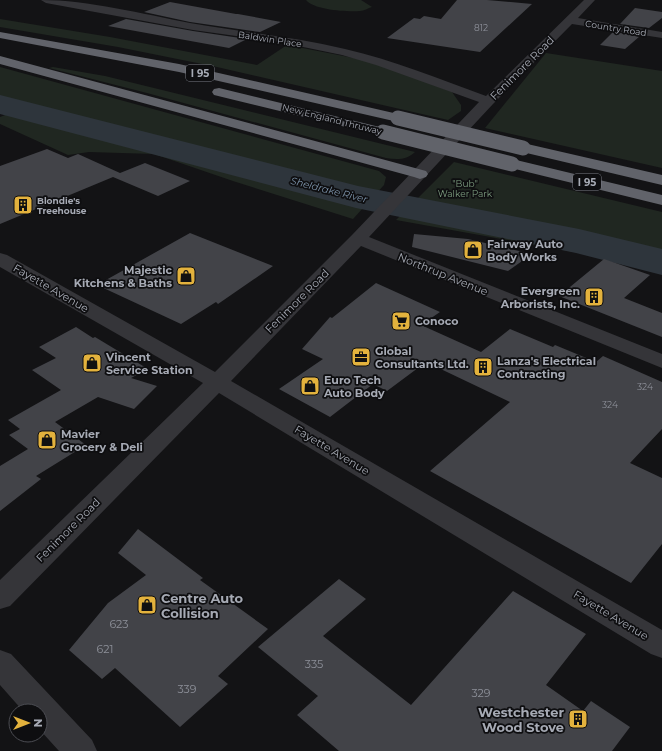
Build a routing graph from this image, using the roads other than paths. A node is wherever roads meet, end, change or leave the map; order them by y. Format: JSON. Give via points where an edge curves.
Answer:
{"nodes":[{"id":1,"x":46,"y":0,"type":"edge"},
{"id":2,"x":590,"y":0,"type":"edge"},
{"id":3,"x":569,"y":20,"type":"junction"},
{"id":4,"x":0,"y":35,"type":"edge"},
{"id":5,"x":662,"y":35,"type":"edge"},
{"id":6,"x":0,"y":48,"type":"edge"},
{"id":7,"x":0,"y":60,"type":"edge"},
{"id":8,"x":101,"y":67,"type":"dead end"},
{"id":9,"x":206,"y":89,"type":"dead end"},
{"id":10,"x":488,"y":101,"type":"junction"},
{"id":11,"x":420,"y":174,"type":"junction"},
{"id":12,"x":662,"y":180,"type":"edge"},
{"id":13,"x":662,"y":200,"type":"edge"},
{"id":14,"x":358,"y":239,"type":"junction"},
{"id":15,"x":0,"y":259,"type":"edge"},
{"id":16,"x":662,"y":362,"type":"edge"},
{"id":17,"x":217,"y":382,"type":"junction"},
{"id":18,"x":0,"y":598,"type":"edge"},
{"id":19,"x":662,"y":645,"type":"edge"},
{"id":20,"x":0,"y":663,"type":"edge"},
{"id":21,"x":80,"y":751,"type":"edge"}],
"edges":[{"from":1,"to":10,"type":"street","name":"Baldwin Place","via":[[344,52],[380,62]]},
{"from":2,"to":3,"type":"street","name":"Fenimore Road"},
{"from":3,"to":5,"type":"street","name":"Country Road"},
{"from":3,"to":10,"type":"street","name":"Fenimore Road"},
{"from":4,"to":12,"type":"highway","name":"New England Thruway","number":"I 95","bridge":true,"via":[[178,68]]},
{"from":6,"to":8,"type":"highway"},
{"from":7,"to":11,"type":"highway"},
{"from":9,"to":13,"type":"highway","name":"New England Thruway","number":"I 95","bridge":true},
{"from":10,"to":11,"type":"street","name":"Fenimore Road"},
{"from":11,"to":14,"type":"street","name":"Fenimore Road"},
{"from":14,"to":16,"type":"street","name":"Northrup Avenue"},
{"from":14,"to":17,"type":"street","name":"Fenimore Road"},
{"from":15,"to":17,"type":"street","name":"Fayette Avenue"},
{"from":17,"to":18,"type":"street","name":"Fenimore Road"},
{"from":17,"to":19,"type":"street","name":"Fayette Avenue"},
{"from":20,"to":21,"type":"street"}]}
